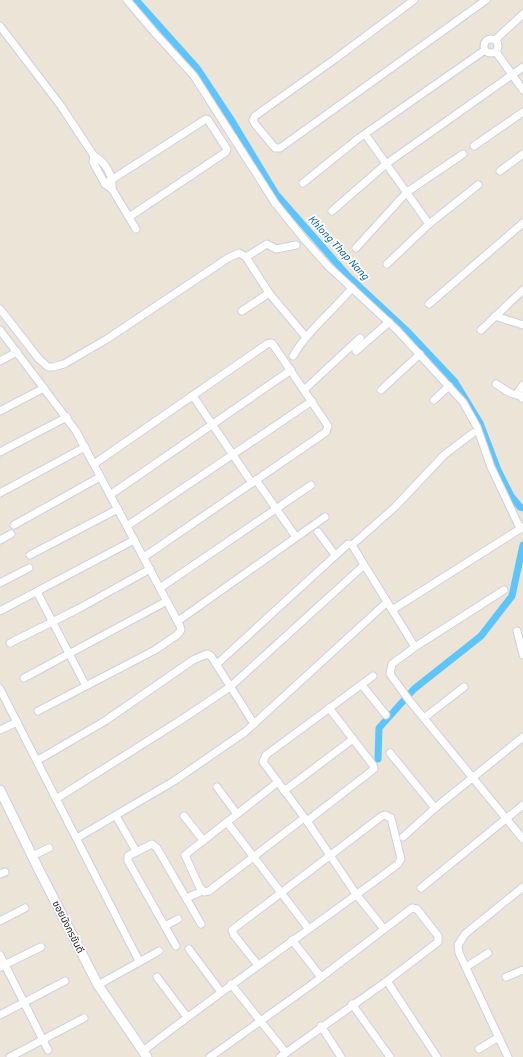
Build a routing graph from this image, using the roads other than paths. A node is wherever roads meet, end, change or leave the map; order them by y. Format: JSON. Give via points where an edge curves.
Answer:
{"nodes":[{"id":1,"x":127,"y":0,"type":"edge"},
{"id":2,"x":414,"y":0,"type":"edge"},
{"id":3,"x":482,"y":1,"type":"edge"},
{"id":4,"x":523,"y":14,"type":"edge"},
{"id":5,"x":0,"y":26,"type":"edge"},
{"id":6,"x":495,"y":40,"type":"junction"},
{"id":7,"x":485,"y":50,"type":"junction"},
{"id":8,"x":496,"y":52,"type":"junction"},
{"id":9,"x":523,"y":67,"type":"edge"},
{"id":10,"x":512,"y":75,"type":"junction"},
{"id":11,"x":523,"y":90,"type":"edge"},
{"id":12,"x":523,"y":112,"type":"edge"},
{"id":13,"x":365,"y":134,"type":"junction"},
{"id":14,"x":474,"y":146,"type":"dead end"},
{"id":15,"x":463,"y":154,"type":"dead end"},
{"id":16,"x":523,"y":154,"type":"edge"},
{"id":17,"x":94,"y":156,"type":"junction"},
{"id":18,"x":386,"y":164,"type":"junction"},
{"id":19,"x":500,"y":171,"type":"dead end"},
{"id":20,"x":113,"y":180,"type":"junction"},
{"id":21,"x":302,"y":183,"type":"dead end"},
{"id":22,"x":105,"y":184,"type":"junction"},
{"id":23,"x":478,"y":185,"type":"dead end"},
{"id":24,"x":112,"y":189,"type":"junction"},
{"id":25,"x":407,"y":192,"type":"junction"},
{"id":26,"x":332,"y":211,"type":"dead end"},
{"id":27,"x":129,"y":217,"type":"junction"},
{"id":28,"x":523,"y":223,"type":"edge"},
{"id":29,"x":429,"y":224,"type":"junction"},
{"id":30,"x":136,"y":229,"type":"dead end"},
{"id":31,"x":296,"y":245,"type":"dead end"},
{"id":32,"x":356,"y":248,"type":"dead end"},
{"id":33,"x":246,"y":257,"type":"junction"},
{"id":34,"x":387,"y":264,"type":"dead end"},
{"id":35,"x":352,"y":288,"type":"junction"},
{"id":36,"x":269,"y":293,"type":"junction"},
{"id":37,"x":522,"y":293,"type":"edge"},
{"id":38,"x":430,"y":304,"type":"dead end"},
{"id":39,"x":0,"y":308,"type":"edge"},
{"id":40,"x":242,"y":311,"type":"dead end"},
{"id":41,"x":496,"y":316,"type":"junction"},
{"id":42,"x":389,"y":322,"type":"junction"},
{"id":43,"x":523,"y":325,"type":"edge"},
{"id":44,"x":0,"y":330,"type":"edge"},
{"id":45,"x":481,"y":330,"type":"dead end"},
{"id":46,"x":305,"y":336,"type":"junction"},
{"id":47,"x":360,"y":338,"type":"dead end"},
{"id":48,"x":356,"y":351,"type":"dead end"},
{"id":49,"x":17,"y":352,"type":"junction"},
{"id":50,"x":420,"y":354,"type":"junction"},
{"id":51,"x":293,"y":356,"type":"dead end"},
{"id":52,"x":0,"y":361,"type":"edge"},
{"id":53,"x":291,"y":370,"type":"junction"},
{"id":54,"x":496,"y":384,"type":"dead end"},
{"id":55,"x":523,"y":385,"type":"edge"},
{"id":56,"x":449,"y":386,"type":"junction"},
{"id":57,"x":44,"y":388,"type":"junction"},
{"id":58,"x":305,"y":389,"type":"junction"},
{"id":59,"x":381,"y":390,"type":"dead end"},
{"id":60,"x":194,"y":396,"type":"junction"},
{"id":61,"x":522,"y":397,"type":"edge"},
{"id":62,"x":434,"y":400,"type":"dead end"},
{"id":63,"x":312,"y":401,"type":"junction"},
{"id":64,"x":0,"y":411,"type":"edge"},
{"id":65,"x":66,"y":417,"type":"junction"},
{"id":66,"x":213,"y":424,"type":"junction"},
{"id":67,"x":473,"y":433,"type":"dead end"},
{"id":68,"x":85,"y":446,"type":"junction"},
{"id":69,"x":0,"y":452,"type":"edge"},
{"id":70,"x":233,"y":454,"type":"junction"},
{"id":71,"x":94,"y":464,"type":"junction"},
{"id":72,"x":100,"y":477,"type":"junction"},
{"id":73,"x":254,"y":481,"type":"junction"},
{"id":74,"x":311,"y":485,"type":"dead end"},
{"id":75,"x":0,"y":493,"type":"edge"},
{"id":76,"x":110,"y":495,"type":"junction"},
{"id":77,"x":278,"y":508,"type":"junction"},
{"id":78,"x":118,"y":509,"type":"junction"},
{"id":79,"x":325,"y":517,"type":"dead end"},
{"id":80,"x":14,"y":524,"type":"dead end"},
{"id":81,"x":127,"y":526,"type":"junction"},
{"id":82,"x":522,"y":528,"type":"edge"},
{"id":83,"x":318,"y":532,"type":"dead end"},
{"id":84,"x":11,"y":534,"type":"dead end"},
{"id":85,"x":296,"y":537,"type":"junction"},
{"id":86,"x":0,"y":540,"type":"edge"},
{"id":87,"x":134,"y":540,"type":"junction"},
{"id":88,"x":352,"y":545,"type":"junction"},
{"id":89,"x":30,"y":555,"type":"dead end"},
{"id":90,"x":335,"y":555,"type":"junction"},
{"id":91,"x":144,"y":557,"type":"junction"},
{"id":92,"x":363,"y":566,"type":"junction"},
{"id":93,"x":28,"y":568,"type":"dead end"},
{"id":94,"x":150,"y":568,"type":"junction"},
{"id":95,"x":0,"y":584,"type":"edge"},
{"id":96,"x":160,"y":588,"type":"junction"},
{"id":97,"x":504,"y":590,"type":"dead end"},
{"id":98,"x":36,"y":592,"type":"junction"},
{"id":99,"x":167,"y":601,"type":"junction"},
{"id":100,"x":386,"y":603,"type":"junction"},
{"id":101,"x":392,"y":610,"type":"junction"},
{"id":102,"x":0,"y":611,"type":"edge"},
{"id":103,"x":178,"y":621,"type":"junction"},
{"id":104,"x":52,"y":622,"type":"junction"},
{"id":105,"x":517,"y":631,"type":"dead end"},
{"id":106,"x":10,"y":643,"type":"dead end"},
{"id":107,"x":415,"y":647,"type":"junction"},
{"id":108,"x":69,"y":654,"type":"junction"},
{"id":109,"x":523,"y":655,"type":"edge"},
{"id":110,"x":217,"y":664,"type":"junction"},
{"id":111,"x":373,"y":676,"type":"dead end"},
{"id":112,"x":24,"y":678,"type":"dead end"},
{"id":113,"x":362,"y":684,"type":"junction"},
{"id":114,"x":86,"y":686,"type":"junction"},
{"id":115,"x":230,"y":687,"type":"junction"},
{"id":116,"x":464,"y":687,"type":"dead end"},
{"id":117,"x":0,"y":689,"type":"edge"},
{"id":118,"x":329,"y":708,"type":"junction"},
{"id":119,"x":38,"y":711,"type":"dead end"},
{"id":120,"x":386,"y":715,"type":"dead end"},
{"id":121,"x":424,"y":718,"type":"junction"},
{"id":122,"x":17,"y":722,"type":"junction"},
{"id":123,"x":254,"y":724,"type":"junction"},
{"id":124,"x":0,"y":730,"type":"edge"},
{"id":125,"x":523,"y":737,"type":"edge"},
{"id":126,"x":353,"y":739,"type":"junction"},
{"id":127,"x":390,"y":753,"type":"dead end"},
{"id":128,"x":38,"y":760,"type":"junction"},
{"id":129,"x":473,"y":777,"type":"junction"},
{"id":130,"x":278,"y":782,"type":"junction"},
{"id":131,"x":217,"y":787,"type":"dead end"},
{"id":132,"x":0,"y":790,"type":"edge"},
{"id":133,"x":284,"y":791,"type":"junction"},
{"id":134,"x":56,"y":799,"type":"junction"},
{"id":135,"x":523,"y":805,"type":"edge"},
{"id":136,"x":435,"y":808,"type":"junction"},
{"id":137,"x":238,"y":814,"type":"junction"},
{"id":138,"x":116,"y":816,"type":"junction"},
{"id":139,"x":184,"y":816,"type":"dead end"},
{"id":140,"x":507,"y":819,"type":"junction"},
{"id":141,"x":306,"y":820,"type":"junction"},
{"id":142,"x":227,"y":822,"type":"junction"},
{"id":143,"x":403,"y":837,"type":"dead end"},
{"id":144,"x":76,"y":838,"type":"junction"},
{"id":145,"x":523,"y":839,"type":"edge"},
{"id":146,"x":203,"y":840,"type":"junction"},
{"id":147,"x":49,"y":848,"type":"dead end"},
{"id":148,"x":136,"y":851,"type":"junction"},
{"id":149,"x":32,"y":856,"type":"junction"},
{"id":150,"x":331,"y":856,"type":"junction"},
{"id":151,"x":255,"y":857,"type":"junction"},
{"id":152,"x":523,"y":887,"type":"edge"},
{"id":153,"x":421,"y":888,"type":"dead end"},
{"id":154,"x":282,"y":892,"type":"junction"},
{"id":155,"x":198,"y":893,"type":"dead end"},
{"id":156,"x":356,"y":894,"type":"junction"},
{"id":157,"x":186,"y":898,"type":"junction"},
{"id":158,"x":25,"y":908,"type":"dead end"},
{"id":159,"x":178,"y":919,"type":"dead end"},
{"id":160,"x":0,"y":921,"type":"edge"},
{"id":161,"x":201,"y":924,"type":"dead end"},
{"id":162,"x":165,"y":926,"type":"junction"},
{"id":163,"x":308,"y":928,"type":"junction"},
{"id":164,"x":384,"y":929,"type":"junction"},
{"id":165,"x":292,"y":940,"type":"junction"},
{"id":166,"x":176,"y":946,"type":"dead end"},
{"id":167,"x":41,"y":947,"type":"dead end"},
{"id":168,"x":189,"y":949,"type":"dead end"},
{"id":169,"x":159,"y":951,"type":"dead end"},
{"id":170,"x":488,"y":953,"type":"dead end"},
{"id":171,"x":0,"y":955,"type":"edge"},
{"id":172,"x":139,"y":962,"type":"junction"},
{"id":173,"x":258,"y":965,"type":"junction"},
{"id":174,"x":2,"y":966,"type":"edge"},
{"id":175,"x":466,"y":968,"type":"junction"},
{"id":176,"x":523,"y":970,"type":"edge"},
{"id":177,"x":157,"y":977,"type":"dead end"},
{"id":178,"x":321,"y":977,"type":"junction"},
{"id":179,"x":506,"y":977,"type":"dead end"},
{"id":180,"x":65,"y":981,"type":"dead end"},
{"id":181,"x":387,"y":981,"type":"junction"},
{"id":182,"x":98,"y":984,"type":"junction"},
{"id":183,"x":231,"y":984,"type":"junction"},
{"id":184,"x":221,"y":992,"type":"junction"},
{"id":185,"x":25,"y":1003,"type":"junction"},
{"id":186,"x":352,"y":1004,"type":"junction"},
{"id":187,"x":0,"y":1015,"type":"edge"},
{"id":188,"x":187,"y":1017,"type":"junction"},
{"id":189,"x":84,"y":1018,"type":"dead end"},
{"id":190,"x":260,"y":1019,"type":"junction"},
{"id":191,"x":321,"y":1026,"type":"junction"},
{"id":192,"x":499,"y":1038,"type":"junction"},
{"id":193,"x":43,"y":1040,"type":"junction"},
{"id":194,"x":479,"y":1049,"type":"dead end"},
{"id":195,"x":48,"y":1050,"type":"dead end"},
{"id":196,"x":285,"y":1053,"type":"edge"},
{"id":197,"x":145,"y":1054,"type":"edge"},
{"id":198,"x":10,"y":1057,"type":"edge"},
{"id":199,"x":210,"y":1057,"type":"edge"},
{"id":200,"x":294,"y":1057,"type":"edge"},
{"id":201,"x":341,"y":1057,"type":"edge"},
{"id":202,"x":390,"y":1057,"type":"edge"},
{"id":203,"x":437,"y":1057,"type":"edge"},
{"id":204,"x":508,"y":1057,"type":"edge"}],
"edges":[{"from":1,"to":35,"type":"street","via":[[200,83],[275,204],[328,266]]},
{"from":2,"to":3,"type":"street","via":[[255,116],[253,120],[275,148],[280,148],[452,26]]},
{"from":4,"to":6,"type":"street"},
{"from":5,"to":17,"type":"street","via":[[61,106]]},
{"from":6,"to":7,"type":"street","via":[[486,41]]},
{"from":6,"to":8,"type":"street","via":[[499,45]]},
{"from":7,"to":8,"type":"street","via":[[490,54]]},
{"from":7,"to":13,"type":"street"},
{"from":8,"to":10,"type":"street"},
{"from":9,"to":10,"type":"street"},
{"from":10,"to":11,"type":"street"},
{"from":10,"to":18,"type":"street"},
{"from":12,"to":14,"type":"street"},
{"from":13,"to":18,"type":"street"},
{"from":13,"to":21,"type":"street"},
{"from":15,"to":25,"type":"street"},
{"from":16,"to":19,"type":"street"},
{"from":17,"to":20,"type":"street","via":[[102,160]]},
{"from":17,"to":22,"type":"street","via":[[93,162]]},
{"from":18,"to":25,"type":"street"},
{"from":18,"to":26,"type":"street"},
{"from":20,"to":22,"type":"street"},
{"from":20,"to":24,"type":"street"},
{"from":20,"to":27,"type":"street","via":[[206,119],[227,149],[224,154]]},
{"from":22,"to":24,"type":"street"},
{"from":23,"to":29,"type":"street"},
{"from":24,"to":27,"type":"street"},
{"from":25,"to":29,"type":"street"},
{"from":25,"to":32,"type":"street"},
{"from":27,"to":30,"type":"street"},
{"from":28,"to":38,"type":"street"},
{"from":29,"to":34,"type":"street"},
{"from":31,"to":33,"type":"street","via":[[281,249],[267,244]]},
{"from":33,"to":36,"type":"street"},
{"from":33,"to":39,"type":"street","via":[[238,253],[228,258],[102,342],[64,364],[53,367],[39,359]]},
{"from":35,"to":42,"type":"street"},
{"from":35,"to":46,"type":"street"},
{"from":36,"to":40,"type":"street"},
{"from":36,"to":46,"type":"street"},
{"from":37,"to":41,"type":"street"},
{"from":41,"to":43,"type":"street"},
{"from":41,"to":45,"type":"street"},
{"from":42,"to":48,"type":"street"},
{"from":42,"to":50,"type":"street"},
{"from":44,"to":49,"type":"street"},
{"from":46,"to":51,"type":"street"},
{"from":47,"to":58,"type":"street"},
{"from":49,"to":52,"type":"street"},
{"from":49,"to":57,"type":"street"},
{"from":50,"to":56,"type":"street"},
{"from":50,"to":59,"type":"street"},
{"from":53,"to":58,"type":"street"},
{"from":53,"to":60,"type":"street","via":[[274,344],[267,344]]},
{"from":53,"to":66,"type":"street"},
{"from":54,"to":61,"type":"street"},
{"from":55,"to":61,"type":"street","via":[[518,392]]},
{"from":56,"to":62,"type":"street"},
{"from":56,"to":82,"type":"street","via":[[463,402],[474,422],[491,467]]},
{"from":57,"to":64,"type":"street"},
{"from":57,"to":65,"type":"street"},
{"from":58,"to":63,"type":"street"},
{"from":60,"to":66,"type":"street"},
{"from":60,"to":71,"type":"street"},
{"from":63,"to":70,"type":"street"},
{"from":63,"to":73,"type":"street","via":[[329,429]]},
{"from":65,"to":68,"type":"street"},
{"from":65,"to":69,"type":"street"},
{"from":66,"to":70,"type":"street"},
{"from":66,"to":76,"type":"street"},
{"from":67,"to":88,"type":"street","via":[[444,455],[395,507]]},
{"from":68,"to":71,"type":"street"},
{"from":68,"to":75,"type":"street"},
{"from":70,"to":73,"type":"street"},
{"from":70,"to":81,"type":"street"},
{"from":71,"to":72,"type":"street"},
{"from":72,"to":76,"type":"street"},
{"from":72,"to":80,"type":"street"},
{"from":73,"to":77,"type":"street"},
{"from":73,"to":91,"type":"street"},
{"from":74,"to":77,"type":"street"},
{"from":76,"to":78,"type":"street"},
{"from":77,"to":85,"type":"street"},
{"from":77,"to":96,"type":"street"},
{"from":78,"to":81,"type":"street"},
{"from":78,"to":89,"type":"street"},
{"from":79,"to":85,"type":"street"},
{"from":81,"to":87,"type":"street"},
{"from":82,"to":101,"type":"street"},
{"from":83,"to":90,"type":"street"},
{"from":84,"to":86,"type":"street"},
{"from":85,"to":103,"type":"street"},
{"from":87,"to":91,"type":"street"},
{"from":87,"to":98,"type":"street"},
{"from":88,"to":90,"type":"street","via":[[345,545]]},
{"from":88,"to":92,"type":"street"},
{"from":90,"to":110,"type":"street"},
{"from":91,"to":94,"type":"street"},
{"from":92,"to":100,"type":"street"},
{"from":92,"to":115,"type":"street"},
{"from":93,"to":95,"type":"street"},
{"from":94,"to":96,"type":"street"},
{"from":94,"to":104,"type":"street"},
{"from":96,"to":99,"type":"street"},
{"from":97,"to":107,"type":"street"},
{"from":98,"to":102,"type":"street"},
{"from":98,"to":104,"type":"street"},
{"from":99,"to":103,"type":"street"},
{"from":99,"to":108,"type":"street"},
{"from":100,"to":101,"type":"street"},
{"from":100,"to":123,"type":"street"},
{"from":101,"to":107,"type":"street"},
{"from":103,"to":114,"type":"street","via":[[180,630],[172,639]]},
{"from":104,"to":106,"type":"street"},
{"from":104,"to":108,"type":"street"},
{"from":105,"to":109,"type":"street"},
{"from":107,"to":121,"type":"street","via":[[392,664],[390,674]]},
{"from":108,"to":112,"type":"street"},
{"from":108,"to":114,"type":"street"},
{"from":110,"to":115,"type":"street"},
{"from":110,"to":128,"type":"street","via":[[207,654],[193,660],[105,721]]},
{"from":111,"to":113,"type":"street"},
{"from":113,"to":118,"type":"street"},
{"from":113,"to":120,"type":"street"},
{"from":114,"to":119,"type":"street"},
{"from":115,"to":123,"type":"street"},
{"from":115,"to":134,"type":"street"},
{"from":116,"to":121,"type":"street"},
{"from":117,"to":122,"type":"street"},
{"from":118,"to":126,"type":"street"},
{"from":118,"to":130,"type":"street","via":[[265,757],[265,766]]},
{"from":121,"to":129,"type":"street"},
{"from":122,"to":124,"type":"street"},
{"from":122,"to":128,"type":"street"},
{"from":123,"to":138,"type":"street","via":[[174,781]]},
{"from":125,"to":129,"type":"street"},
{"from":126,"to":133,"type":"street"},
{"from":126,"to":141,"type":"street","via":[[374,769]]},
{"from":127,"to":136,"type":"street"},
{"from":128,"to":134,"type":"street"},
{"from":129,"to":136,"type":"street"},
{"from":129,"to":140,"type":"street"},
{"from":130,"to":133,"type":"street"},
{"from":130,"to":137,"type":"street"},
{"from":131,"to":137,"type":"street"},
{"from":132,"to":149,"type":"street","name":"ซอยมังกรขันดี"},
{"from":133,"to":141,"type":"street"},
{"from":134,"to":144,"type":"street"},
{"from":135,"to":140,"type":"street"},
{"from":136,"to":143,"type":"street"},
{"from":137,"to":142,"type":"street"},
{"from":138,"to":144,"type":"street"},
{"from":138,"to":148,"type":"street"},
{"from":139,"to":146,"type":"street"},
{"from":140,"to":145,"type":"street"},
{"from":140,"to":153,"type":"street"},
{"from":141,"to":150,"type":"street"},
{"from":141,"to":151,"type":"street"},
{"from":142,"to":146,"type":"street"},
{"from":142,"to":151,"type":"street"},
{"from":144,"to":172,"type":"street"},
{"from":146,"to":151,"type":"street","via":[[185,855],[204,892],[209,891]]},
{"from":147,"to":149,"type":"street"},
{"from":148,"to":157,"type":"street","via":[[152,844],[157,848]]},
{"from":148,"to":162,"type":"street","via":[[128,856],[128,861]]},
{"from":149,"to":182,"type":"street","name":"ซอยมังกรขันดี"},
{"from":150,"to":154,"type":"street"},
{"from":150,"to":156,"type":"street"},
{"from":150,"to":156,"type":"street","via":[[382,816],[391,818],[400,862]]},
{"from":151,"to":154,"type":"street"},
{"from":152,"to":175,"type":"street","via":[[460,939],[459,953]]},
{"from":154,"to":163,"type":"street"},
{"from":154,"to":173,"type":"street","via":[[232,930]]},
{"from":155,"to":157,"type":"street"},
{"from":156,"to":163,"type":"street"},
{"from":156,"to":164,"type":"street"},
{"from":157,"to":161,"type":"street"},
{"from":158,"to":160,"type":"street"},
{"from":159,"to":162,"type":"street"},
{"from":162,"to":166,"type":"street"},
{"from":163,"to":165,"type":"street"},
{"from":164,"to":178,"type":"street"},
{"from":164,"to":181,"type":"street","via":[[414,908],[439,940]]},
{"from":165,"to":173,"type":"street"},
{"from":165,"to":178,"type":"street"},
{"from":167,"to":174,"type":"street"},
{"from":168,"to":184,"type":"street"},
{"from":169,"to":172,"type":"street"},
{"from":170,"to":175,"type":"street"},
{"from":171,"to":174,"type":"street"},
{"from":172,"to":182,"type":"street"},
{"from":173,"to":183,"type":"street"},
{"from":174,"to":185,"type":"street"},
{"from":175,"to":192,"type":"street"},
{"from":176,"to":179,"type":"street"},
{"from":177,"to":188,"type":"street"},
{"from":178,"to":190,"type":"street"},
{"from":180,"to":185,"type":"street"},
{"from":181,"to":186,"type":"street"},
{"from":181,"to":203,"type":"street"},
{"from":182,"to":197,"type":"street","name":"ซอยมังกรขันดี"},
{"from":183,"to":184,"type":"street"},
{"from":183,"to":190,"type":"street"},
{"from":184,"to":188,"type":"street"},
{"from":185,"to":187,"type":"street"},
{"from":185,"to":193,"type":"street"},
{"from":186,"to":191,"type":"street"},
{"from":186,"to":202,"type":"street"},
{"from":188,"to":197,"type":"street"},
{"from":189,"to":193,"type":"street"},
{"from":190,"to":196,"type":"street"},
{"from":190,"to":199,"type":"street"},
{"from":191,"to":196,"type":"street"},
{"from":191,"to":201,"type":"street"},
{"from":192,"to":194,"type":"street"},
{"from":192,"to":204,"type":"street"},
{"from":193,"to":195,"type":"street"},
{"from":193,"to":198,"type":"street"},
{"from":196,"to":200,"type":"street"}]}
